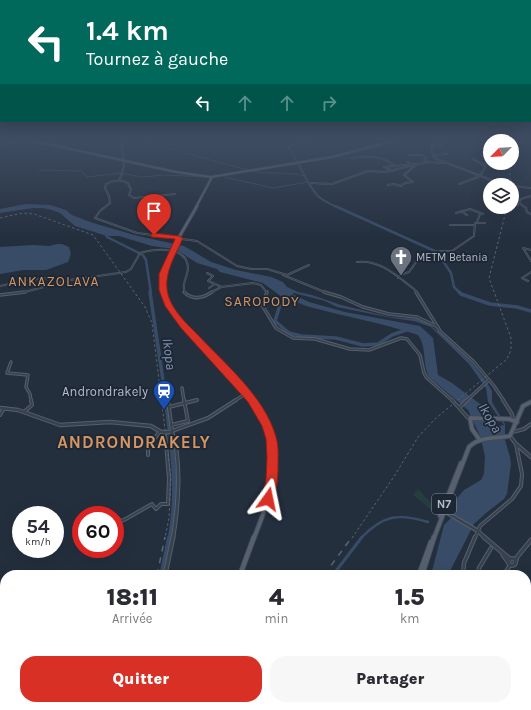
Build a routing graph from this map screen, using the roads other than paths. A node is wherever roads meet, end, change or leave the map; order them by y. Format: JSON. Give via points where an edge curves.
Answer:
{"nodes":[{"id":1,"x":122,"y":171,"type":"edge"},
{"id":2,"x":176,"y":171,"type":"edge"},
{"id":3,"x":246,"y":171,"type":"edge"},
{"id":4,"x":368,"y":171,"type":"edge"},
{"id":5,"x":369,"y":171,"type":"edge"},
{"id":6,"x":394,"y":171,"type":"edge"},
{"id":7,"x":408,"y":171,"type":"edge"},
{"id":8,"x":469,"y":171,"type":"edge"},
{"id":9,"x":482,"y":171,"type":"edge"},
{"id":10,"x":480,"y":175,"type":"junction"},
{"id":11,"x":211,"y":176,"type":"junction"},
{"id":12,"x":487,"y":178,"type":"edge"},
{"id":13,"x":120,"y":180,"type":"junction"},
{"id":14,"x":311,"y":183,"type":"dead end"},
{"id":15,"x":459,"y":184,"type":"dead end"},
{"id":16,"x":388,"y":185,"type":"dead end"},
{"id":17,"x":519,"y":187,"type":"edge"},
{"id":18,"x":531,"y":188,"type":"edge"},
{"id":19,"x":175,"y":194,"type":"dead end"},
{"id":20,"x":531,"y":196,"type":"edge"},
{"id":21,"x":519,"y":204,"type":"joint"},
{"id":22,"x":531,"y":210,"type":"edge"},
{"id":23,"x":461,"y":211,"type":"junction"},
{"id":24,"x":527,"y":211,"type":"junction"},
{"id":25,"x":456,"y":214,"type":"dead end"},
{"id":26,"x":531,"y":214,"type":"edge"},
{"id":27,"x":467,"y":215,"type":"dead end"},
{"id":28,"x":477,"y":222,"type":"junction"},
{"id":29,"x":485,"y":223,"type":"dead end"},
{"id":30,"x":450,"y":225,"type":"dead end"},
{"id":31,"x":474,"y":226,"type":"junction"},
{"id":32,"x":179,"y":238,"type":"junction"},
{"id":33,"x":531,"y":250,"type":"edge"},
{"id":34,"x":173,"y":251,"type":"junction"},
{"id":35,"x":531,"y":260,"type":"edge"},
{"id":36,"x":357,"y":262,"type":"dead end"},
{"id":37,"x":309,"y":265,"type":"dead end"},
{"id":38,"x":531,"y":272,"type":"edge"},
{"id":39,"x":207,"y":273,"type":"dead end"},
{"id":40,"x":287,"y":275,"type":"junction"},
{"id":41,"x":49,"y":278,"type":"dead end"},
{"id":42,"x":398,"y":278,"type":"junction"},
{"id":43,"x":204,"y":279,"type":"dead end"},
{"id":44,"x":208,"y":281,"type":"junction"},
{"id":45,"x":528,"y":281,"type":"dead end"},
{"id":46,"x":215,"y":284,"type":"junction"},
{"id":47,"x":0,"y":286,"type":"edge"},
{"id":48,"x":222,"y":287,"type":"junction"},
{"id":49,"x":209,"y":288,"type":"dead end"},
{"id":50,"x":0,"y":295,"type":"edge"},
{"id":51,"x":433,"y":324,"type":"junction"},
{"id":52,"x":436,"y":324,"type":"junction"},
{"id":53,"x":438,"y":328,"type":"junction"},
{"id":54,"x":11,"y":362,"type":"dead end"},
{"id":55,"x":489,"y":380,"type":"junction"},
{"id":56,"x":182,"y":388,"type":"dead end"},
{"id":57,"x":166,"y":391,"type":"dead end"},
{"id":58,"x":246,"y":393,"type":"junction"},
{"id":59,"x":197,"y":400,"type":"dead end"},
{"id":60,"x":531,"y":402,"type":"edge"},
{"id":61,"x":185,"y":403,"type":"junction"},
{"id":62,"x":169,"y":407,"type":"junction"},
{"id":63,"x":0,"y":408,"type":"edge"},
{"id":64,"x":4,"y":408,"type":"junction"},
{"id":65,"x":459,"y":408,"type":"junction"},
{"id":66,"x":24,"y":412,"type":"junction"},
{"id":67,"x":0,"y":415,"type":"edge"},
{"id":68,"x":471,"y":419,"type":"junction"},
{"id":69,"x":515,"y":420,"type":"junction"},
{"id":70,"x":171,"y":425,"type":"junction"},
{"id":71,"x":530,"y":425,"type":"edge"},
{"id":72,"x":160,"y":431,"type":"junction"},
{"id":73,"x":169,"y":431,"type":"junction"},
{"id":74,"x":510,"y":435,"type":"junction"},
{"id":75,"x":478,"y":438,"type":"junction"},
{"id":76,"x":516,"y":444,"type":"junction"},
{"id":77,"x":148,"y":455,"type":"dead end"},
{"id":78,"x":531,"y":457,"type":"edge"},
{"id":79,"x":445,"y":512,"type":"junction"},
{"id":80,"x":124,"y":520,"type":"edge"},
{"id":81,"x":477,"y":530,"type":"junction"},
{"id":82,"x":531,"y":540,"type":"edge"},
{"id":83,"x":491,"y":548,"type":"dead end"},
{"id":84,"x":503,"y":554,"type":"junction"},
{"id":85,"x":516,"y":557,"type":"junction"},
{"id":86,"x":511,"y":559,"type":"junction"},
{"id":87,"x":510,"y":564,"type":"junction"},
{"id":88,"x":515,"y":564,"type":"junction"},
{"id":89,"x":166,"y":570,"type":"edge"},
{"id":90,"x":242,"y":570,"type":"edge"},
{"id":91,"x":422,"y":570,"type":"edge"},
{"id":92,"x":463,"y":570,"type":"edge"},
{"id":93,"x":479,"y":570,"type":"edge"},
{"id":94,"x":507,"y":570,"type":"edge"}],
"edges":[{"from":1,"to":13,"type":"street"},
{"from":2,"to":11,"type":"main road"},
{"from":3,"to":11,"type":"main road"},
{"from":4,"to":14,"type":"street","via":[[334,184]]},
{"from":5,"to":6,"type":"street"},
{"from":7,"to":16,"type":"street","via":[[404,175],[413,182],[401,186]]},
{"from":8,"to":10,"type":"street"},
{"from":9,"to":10,"type":"street"},
{"from":10,"to":12,"type":"street"},
{"from":10,"to":15,"type":"street"},
{"from":11,"to":32,"type":"main road"},
{"from":13,"to":19,"type":"street","via":[[128,183],[131,190],[129,195],[134,198]]},
{"from":13,"to":32,"type":"street","via":[[106,184],[110,203],[95,218],[137,233]]},
{"from":17,"to":18,"type":"street"},
{"from":20,"to":21,"type":"street","via":[[522,199]]},
{"from":21,"to":24,"type":"street"},
{"from":22,"to":24,"type":"street"},
{"from":23,"to":25,"type":"street"},
{"from":23,"to":27,"type":"street"},
{"from":23,"to":28,"type":"street","via":[[470,209],[481,214]]},
{"from":24,"to":26,"type":"street"},
{"from":28,"to":29,"type":"street"},
{"from":28,"to":31,"type":"street"},
{"from":30,"to":31,"type":"street"},
{"from":31,"to":42,"type":"street","via":[[474,236],[454,250],[422,256],[409,272]]},
{"from":32,"to":34,"type":"main road"},
{"from":32,"to":40,"type":"street","via":[[197,241],[237,266]]},
{"from":33,"to":35,"type":"street","via":[[523,248]]},
{"from":34,"to":48,"type":"street","via":[[184,256],[187,263],[184,281],[186,293],[201,298]]},
{"from":34,"to":50,"type":"street","via":[[160,249],[139,254],[131,269],[126,272],[70,280],[20,293]]},
{"from":34,"to":58,"type":"main road","via":[[165,268],[163,281],[169,306],[184,326]]},
{"from":36,"to":42,"type":"street","via":[[381,265]]},
{"from":37,"to":40,"type":"street"},
{"from":38,"to":45,"type":"street","via":[[522,278]]},
{"from":39,"to":44,"type":"street","via":[[213,276]]},
{"from":40,"to":51,"type":"street","via":[[282,275],[363,307],[389,314],[417,317]]},
{"from":41,"to":47,"type":"street"},
{"from":42,"to":52,"type":"street","via":[[416,292]]},
{"from":43,"to":44,"type":"street"},
{"from":44,"to":46,"type":"street"},
{"from":46,"to":48,"type":"street"},
{"from":46,"to":49,"type":"street"},
{"from":48,"to":65,"type":"street","via":[[254,283],[262,286],[267,292],[262,305],[270,321],[293,338],[315,339],[369,350],[399,339],[407,339],[420,355],[427,378]]},
{"from":51,"to":52,"type":"street"},
{"from":51,"to":53,"type":"street"},
{"from":52,"to":53,"type":"street"},
{"from":53,"to":55,"type":"street"},
{"from":54,"to":66,"type":"street","via":[[7,373],[28,375],[26,386],[32,405]]},
{"from":55,"to":65,"type":"street"},
{"from":55,"to":69,"type":"street"},
{"from":56,"to":61,"type":"street"},
{"from":57,"to":62,"type":"street"},
{"from":58,"to":73,"type":"street","via":[[208,418]]},
{"from":58,"to":90,"type":"main road","via":[[260,412],[270,434],[273,471],[266,506]]},
{"from":59,"to":61,"type":"street"},
{"from":60,"to":69,"type":"main road","via":[[524,406]]},
{"from":61,"to":62,"type":"street"},
{"from":61,"to":70,"type":"street","via":[[188,421]]},
{"from":62,"to":70,"type":"street"},
{"from":63,"to":64,"type":"street"},
{"from":64,"to":66,"type":"street"},
{"from":64,"to":67,"type":"street"},
{"from":65,"to":68,"type":"street"},
{"from":66,"to":72,"type":"street","via":[[60,425],[110,422],[151,426]]},
{"from":68,"to":69,"type":"main road"},
{"from":68,"to":75,"type":"main road"},
{"from":69,"to":74,"type":"main road"},
{"from":70,"to":73,"type":"street"},
{"from":71,"to":74,"type":"street"},
{"from":72,"to":73,"type":"street"},
{"from":72,"to":77,"type":"street","via":[[149,445],[146,451]]},
{"from":73,"to":80,"type":"street","via":[[168,504],[161,504],[156,509],[150,504]]},
{"from":73,"to":89,"type":"street","via":[[177,463],[178,498],[175,532]]},
{"from":74,"to":75,"type":"main road"},
{"from":74,"to":76,"type":"street"},
{"from":75,"to":79,"type":"main road","number":"N7","via":[[467,452]]},
{"from":76,"to":78,"type":"street"},
{"from":76,"to":81,"type":"street","via":[[522,476],[520,488],[511,501],[484,521]]},
{"from":79,"to":81,"type":"street"},
{"from":79,"to":91,"type":"main road","number":"N7"},
{"from":81,"to":84,"type":"street"},
{"from":81,"to":92,"type":"street"},
{"from":82,"to":85,"type":"street"},
{"from":83,"to":93,"type":"street"},
{"from":84,"to":86,"type":"street"},
{"from":84,"to":87,"type":"street"},
{"from":85,"to":86,"type":"street"},
{"from":85,"to":88,"type":"street"},
{"from":86,"to":87,"type":"street","via":[[508,561]]},
{"from":86,"to":88,"type":"street"},
{"from":87,"to":88,"type":"street"},
{"from":87,"to":94,"type":"street"}]}
